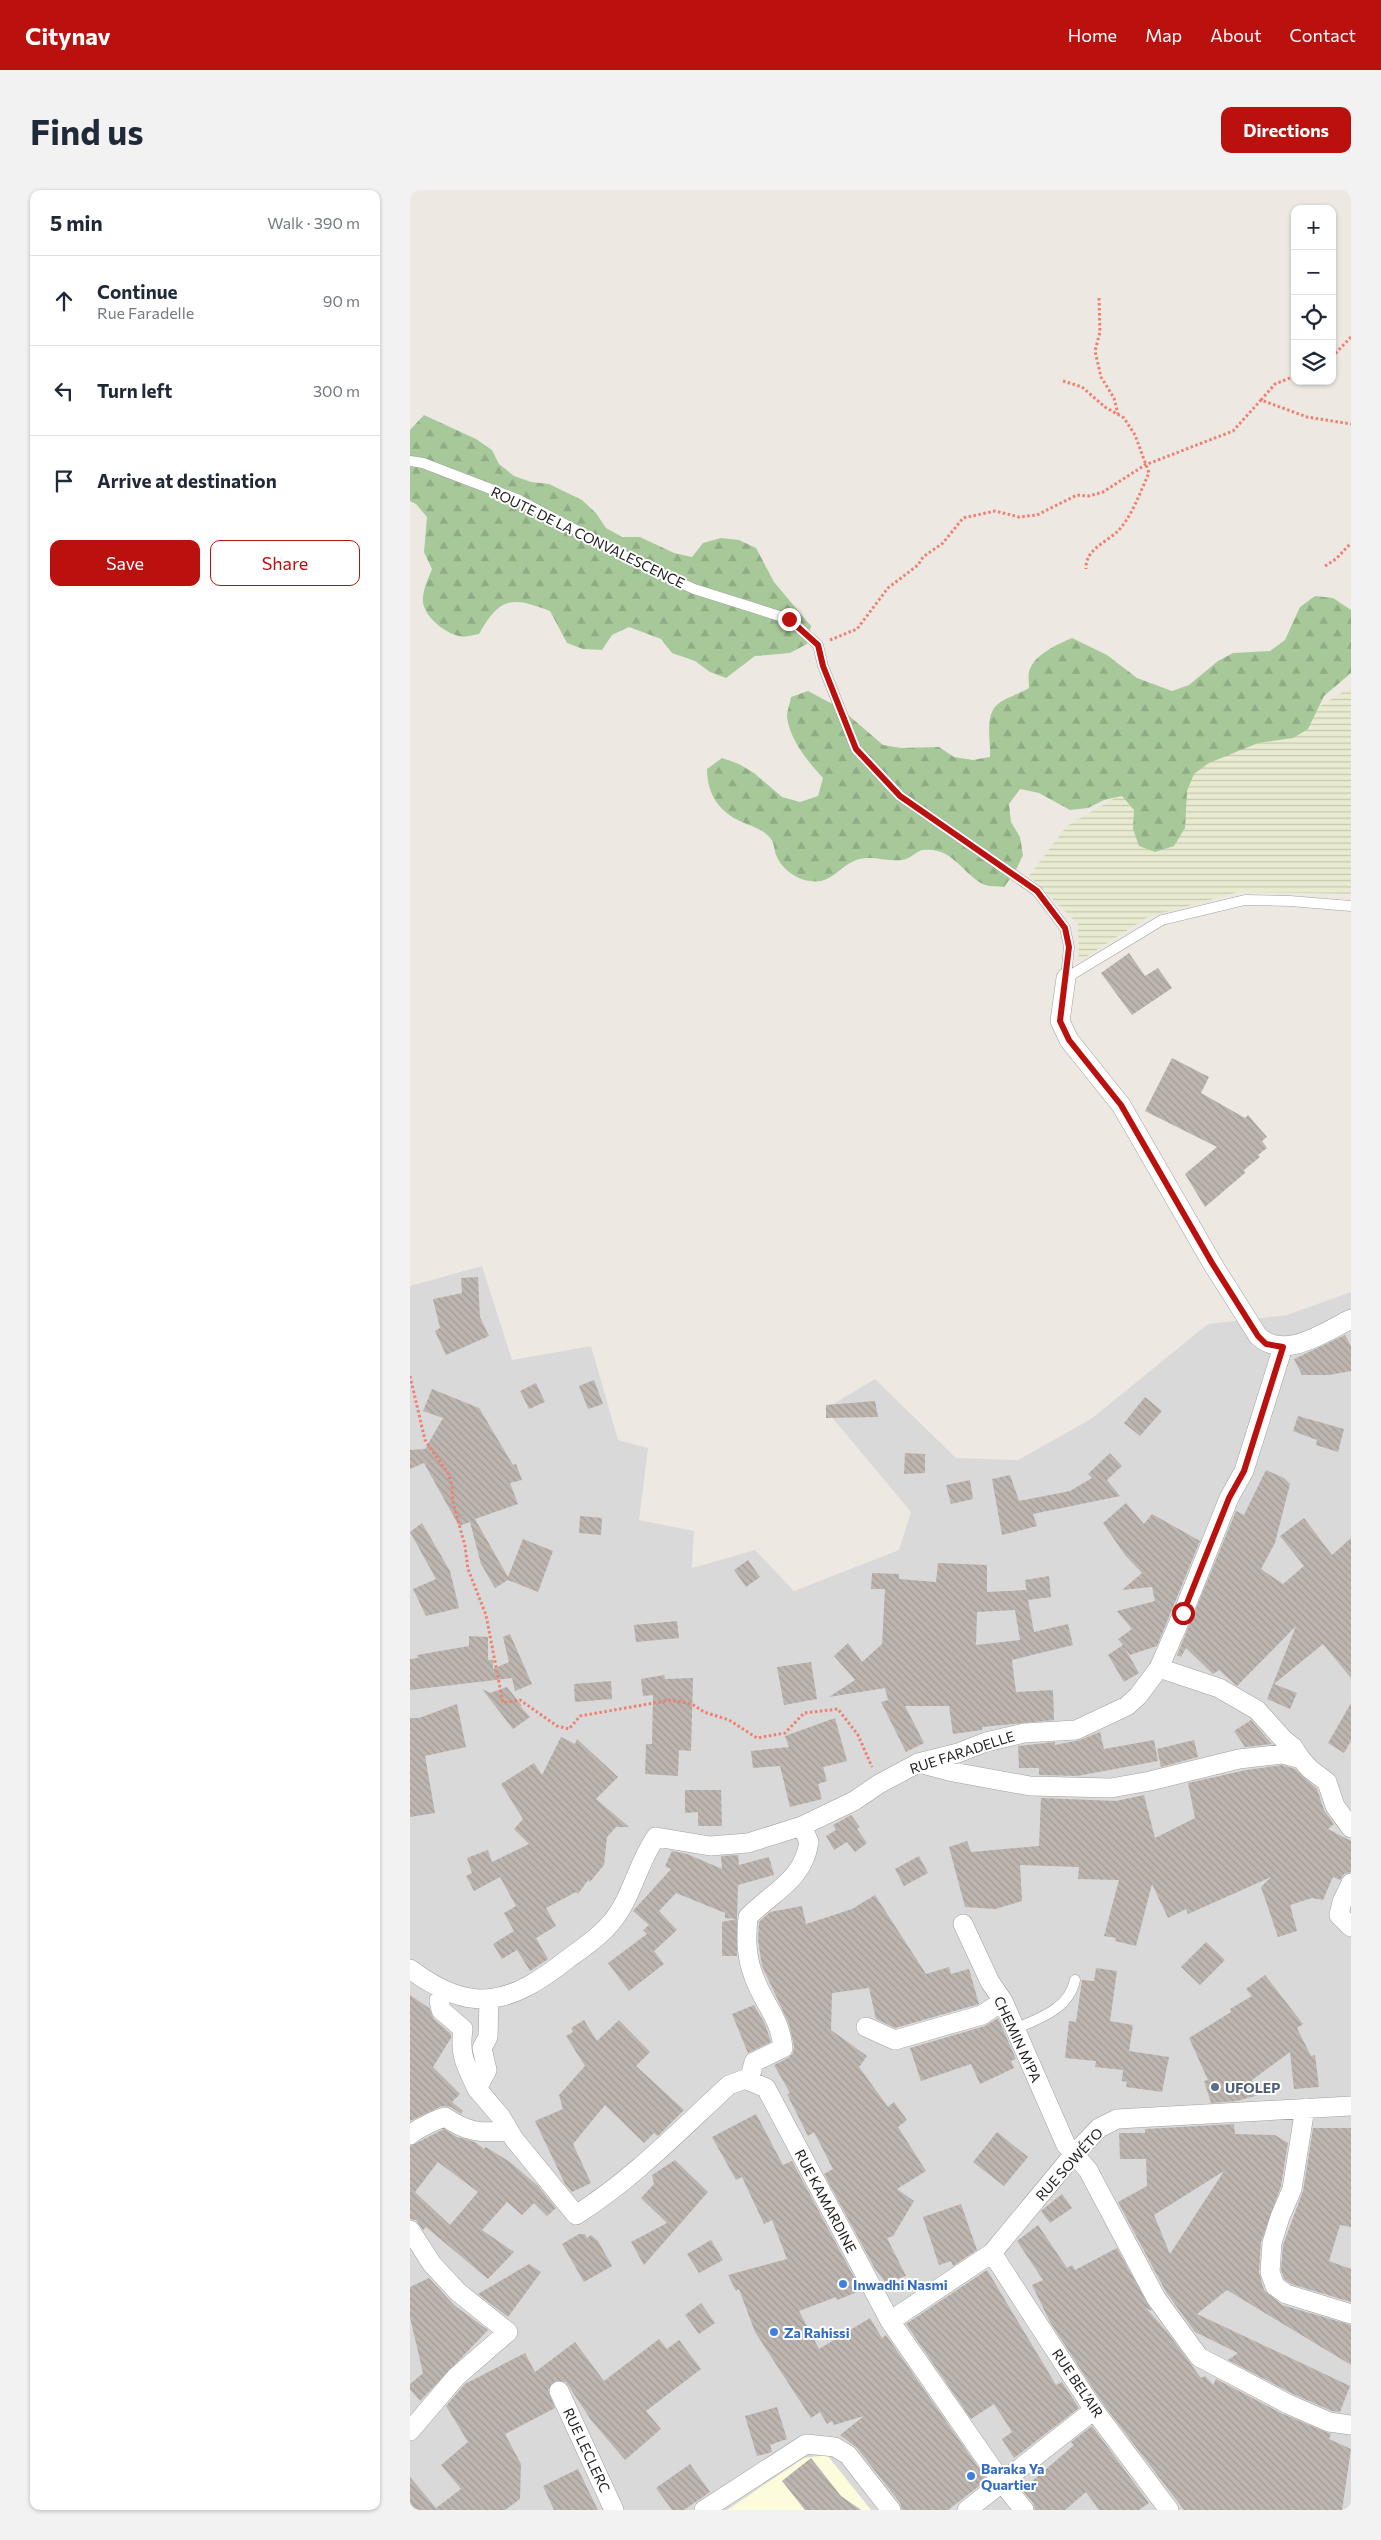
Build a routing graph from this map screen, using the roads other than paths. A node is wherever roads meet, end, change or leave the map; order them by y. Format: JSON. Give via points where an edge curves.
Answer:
{"nodes":[{"id":1,"x":410,"y":461,"type":"edge"},
{"id":2,"x":1351,"y":906,"type":"edge"},
{"id":3,"x":1066,"y":978,"type":"junction"},
{"id":4,"x":1351,"y":1319,"type":"edge"},
{"id":5,"x":1283,"y":1347,"type":"junction"},
{"id":6,"x":1159,"y":1668,"type":"junction"},
{"id":7,"x":1301,"y":1759,"type":"junction"},
{"id":8,"x":918,"y":1763,"type":"junction"},
{"id":9,"x":802,"y":1826,"type":"junction"},
{"id":10,"x":1351,"y":1828,"type":"edge"},
{"id":11,"x":1351,"y":1883,"type":"edge"},
{"id":12,"x":963,"y":1924,"type":"dead end"},
{"id":13,"x":1351,"y":1926,"type":"edge"},
{"id":14,"x":410,"y":1969,"type":"edge"},
{"id":15,"x":1075,"y":1980,"type":"dead end"},
{"id":16,"x":444,"y":1992,"type":"junction"},
{"id":17,"x":489,"y":2000,"type":"junction"},
{"id":18,"x":1003,"y":2001,"type":"junction"},
{"id":19,"x":866,"y":2027,"type":"dead end"},
{"id":20,"x":1015,"y":2029,"type":"junction"},
{"id":21,"x":749,"y":2081,"type":"junction"},
{"id":22,"x":477,"y":2089,"type":"junction"},
{"id":23,"x":1351,"y":2106,"type":"edge"},
{"id":24,"x":1305,"y":2108,"type":"junction"},
{"id":25,"x":509,"y":2131,"type":"junction"},
{"id":26,"x":410,"y":2135,"type":"edge"},
{"id":27,"x":1074,"y":2154,"type":"junction"},
{"id":28,"x":410,"y":2230,"type":"edge"},
{"id":29,"x":992,"y":2253,"type":"junction"},
{"id":30,"x":1351,"y":2314,"type":"edge"},
{"id":31,"x":890,"y":2321,"type":"junction"},
{"id":32,"x":559,"y":2391,"type":"dead end"},
{"id":33,"x":1094,"y":2410,"type":"junction"},
{"id":34,"x":1351,"y":2425,"type":"edge"},
{"id":35,"x":410,"y":2431,"type":"edge"},
{"id":36,"x":1001,"y":2481,"type":"junction"},
{"id":37,"x":1163,"y":2508,"type":"edge"},
{"id":38,"x":614,"y":2510,"type":"edge"},
{"id":39,"x":704,"y":2510,"type":"edge"},
{"id":40,"x":891,"y":2510,"type":"edge"},
{"id":41,"x":966,"y":2510,"type":"edge"},
{"id":42,"x":1024,"y":2510,"type":"edge"}],
"edges":[{"from":1,"to":3,"type":"lane","name":"ROUTE DE LA CONVALESCENCE","via":[[517,499],[640,564],[694,588],[789,619],[818,645],[823,666],[856,749],[900,796],[1037,891],[1065,928],[1069,947]]},
{"from":2,"to":3,"type":"lane","via":[[1245,900],[1162,920]]},
{"from":3,"to":5,"type":"street","via":[[1060,1021],[1069,1040],[1121,1105],[1258,1336],[1266,1344]]},
{"from":4,"to":5,"type":"street"},
{"from":5,"to":6,"type":"street","name":"RUE FARADELLE","via":[[1244,1471],[1229,1498],[1204,1566]]},
{"from":6,"to":7,"type":"street","via":[[1219,1688],[1257,1710]]},
{"from":6,"to":8,"type":"street","name":"RUE FARADELLE","via":[[1138,1696],[1126,1706],[1076,1730],[1024,1733]]},
{"from":7,"to":8,"type":"street","via":[[1283,1754],[1239,1759],[1111,1788],[1030,1786]]},
{"from":7,"to":10,"type":"street","via":[[1327,1782],[1335,1806]]},
{"from":8,"to":9,"type":"street","name":"RUE FARADELLE","via":[[854,1801]]},
{"from":9,"to":17,"type":"street","name":"RUE FARADELLE","via":[[748,1843],[710,1846],[656,1837],[610,1925],[552,1972],[505,1997]]},
{"from":9,"to":21,"type":"street","via":[[809,1842],[796,1876],[748,1916],[748,1957],[754,1978],[782,2033],[783,2048],[754,2062]]},
{"from":11,"to":13,"type":"street","via":[[1339,1915]]},
{"from":12,"to":18,"type":"street","name":"CHEMIN M'PA","via":[[990,1982]]},
{"from":14,"to":16,"type":"street","name":"RUE FARADELLE"},
{"from":15,"to":20,"type":"lane","via":[[1062,2005]]},
{"from":16,"to":17,"type":"street","name":"RUE FARADELLE"},
{"from":16,"to":22,"type":"street","via":[[439,2000],[441,2010],[464,2029],[462,2058]]},
{"from":17,"to":22,"type":"street","via":[[488,2037],[482,2048],[487,2070]]},
{"from":18,"to":19,"type":"street","via":[[982,2015],[895,2040]]},
{"from":18,"to":20,"type":"street","name":"CHEMIN M'PA"},
{"from":20,"to":27,"type":"street","name":"CHEMIN M'PA","via":[[1066,2145]]},
{"from":21,"to":25,"type":"street","via":[[746,2079],[729,2085],[632,2175],[576,2215]]},
{"from":21,"to":31,"type":"street","name":"RUE KAMARDINE","via":[[766,2088]]},
{"from":22,"to":25,"type":"street"},
{"from":23,"to":24,"type":"street","name":"RUE SOWÉTO"},
{"from":24,"to":27,"type":"street","name":"RUE SOWÉTO","via":[[1117,2119],[1099,2128]]},
{"from":24,"to":30,"type":"street","via":[[1292,2189],[1272,2243],[1270,2272],[1276,2286],[1286,2294]]},
{"from":25,"to":26,"type":"street","via":[[461,2128],[445,2117],[433,2120]]},
{"from":27,"to":29,"type":"street","name":"RUE SOWÉTO"},
{"from":27,"to":34,"type":"street","name":"CHEMIN M'PA","via":[[1088,2170],[1156,2298],[1199,2357],[1288,2404],[1330,2422]]},
{"from":28,"to":35,"type":"street","via":[[432,2264],[458,2292],[508,2332],[456,2377]]},
{"from":29,"to":31,"type":"street","name":"RUE SOWÉTO"},
{"from":29,"to":33,"type":"street","name":"RUE BEL’AIR"},
{"from":31,"to":36,"type":"street","name":"RUE KAMARDINE"},
{"from":32,"to":38,"type":"street","name":"RUE LECLERC"},
{"from":33,"to":36,"type":"street"},
{"from":33,"to":37,"type":"street","name":"RUE BEL’AIR"},
{"from":36,"to":41,"type":"street"},
{"from":36,"to":42,"type":"street","name":"RUE KAMARDINE"},
{"from":39,"to":40,"type":"street","via":[[806,2444],[834,2447],[848,2455]]}]}
